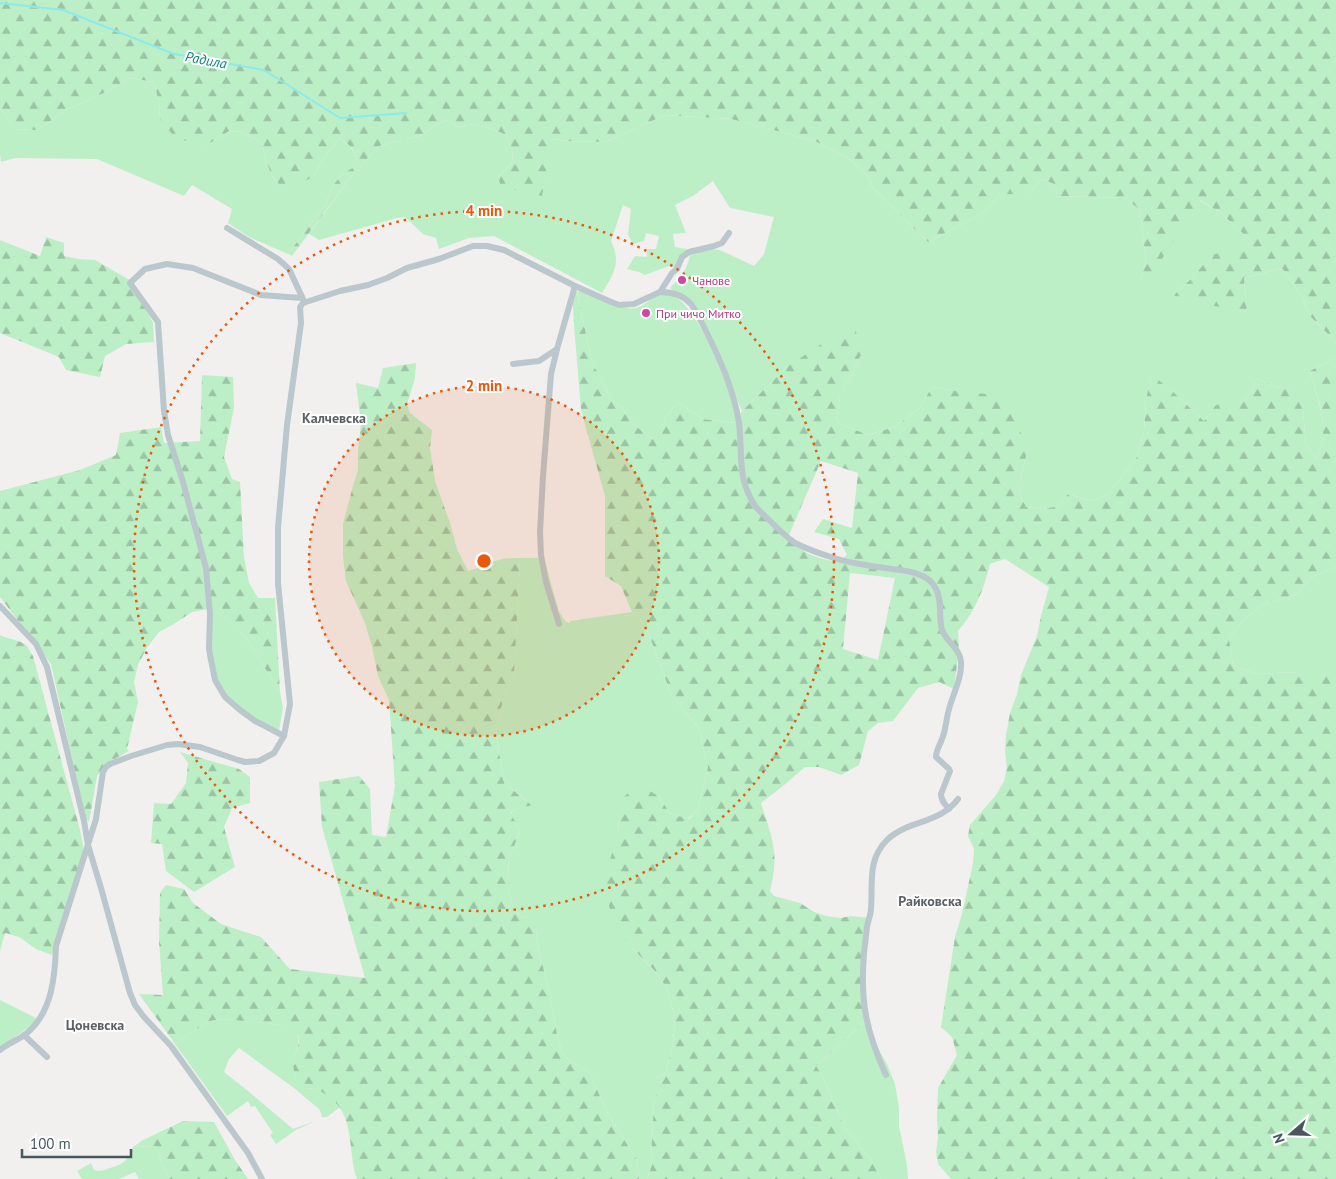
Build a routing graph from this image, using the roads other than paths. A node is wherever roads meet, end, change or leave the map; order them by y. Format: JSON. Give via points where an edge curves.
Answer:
{"nodes":[{"id":1,"x":227,"y":228,"type":"dead end"},
{"id":2,"x":729,"y":233,"type":"dead end"},
{"id":3,"x":575,"y":286,"type":"junction"},
{"id":4,"x":660,"y":292,"type":"junction"},
{"id":5,"x":304,"y":300,"type":"junction"},
{"id":6,"x":557,"y":349,"type":"junction"},
{"id":7,"x":513,"y":364,"type":"dead end"},
{"id":8,"x":0,"y":606,"type":"edge"},
{"id":9,"x":559,"y":624,"type":"dead end"},
{"id":10,"x":284,"y":736,"type":"junction"},
{"id":11,"x":958,"y":799,"type":"dead end"},
{"id":12,"x":949,"y":809,"type":"junction"},
{"id":13,"x":88,"y":845,"type":"junction"},
{"id":14,"x":24,"y":1036,"type":"junction"},
{"id":15,"x":0,"y":1050,"type":"edge"},
{"id":16,"x":48,"y":1057,"type":"dead end"},
{"id":17,"x":886,"y":1075,"type":"dead end"},
{"id":18,"x":262,"y":1179,"type":"edge"}],
"edges":[{"from":1,"to":5,"type":"street","via":[[289,269]]},
{"from":2,"to":4,"type":"street","via":[[722,243],[682,257]]},
{"from":3,"to":4,"type":"street","via":[[619,305],[634,304]]},
{"from":3,"to":5,"type":"street","via":[[504,250],[473,246],[368,285]]},
{"from":3,"to":6,"type":"street"},
{"from":4,"to":12,"type":"street","via":[[679,296],[690,303],[711,342],[736,406],[741,470],[756,507],[794,542],[834,558],[918,574],[929,579],[936,588],[943,631],[957,650],[961,662],[943,738],[936,753],[950,769],[941,794]]},
{"from":5,"to":10,"type":"street","via":[[300,307],[301,323],[287,425],[278,528],[278,583],[290,704]]},
{"from":5,"to":10,"type":"street","via":[[261,294],[193,268],[167,264],[145,269],[130,283],[158,322],[168,435],[206,568],[209,649],[215,680],[225,697],[240,710]]},
{"from":6,"to":7,"type":"street","via":[[539,361]]},
{"from":6,"to":9,"type":"street","via":[[551,374],[540,532],[546,582]]},
{"from":8,"to":13,"type":"street","via":[[36,644],[48,667]]},
{"from":10,"to":13,"type":"street","via":[[274,753],[259,761],[245,762],[200,747],[178,744],[110,764],[103,772],[96,819]]},
{"from":11,"to":12,"type":"street"},
{"from":12,"to":17,"type":"street","via":[[894,834],[880,850],[872,868],[863,994],[868,1029]]},
{"from":13,"to":14,"type":"street","via":[[56,946],[47,1005]]},
{"from":13,"to":18,"type":"street","via":[[135,1005],[176,1054],[248,1153]]},
{"from":14,"to":15,"type":"street"},
{"from":14,"to":16,"type":"street"}]}
